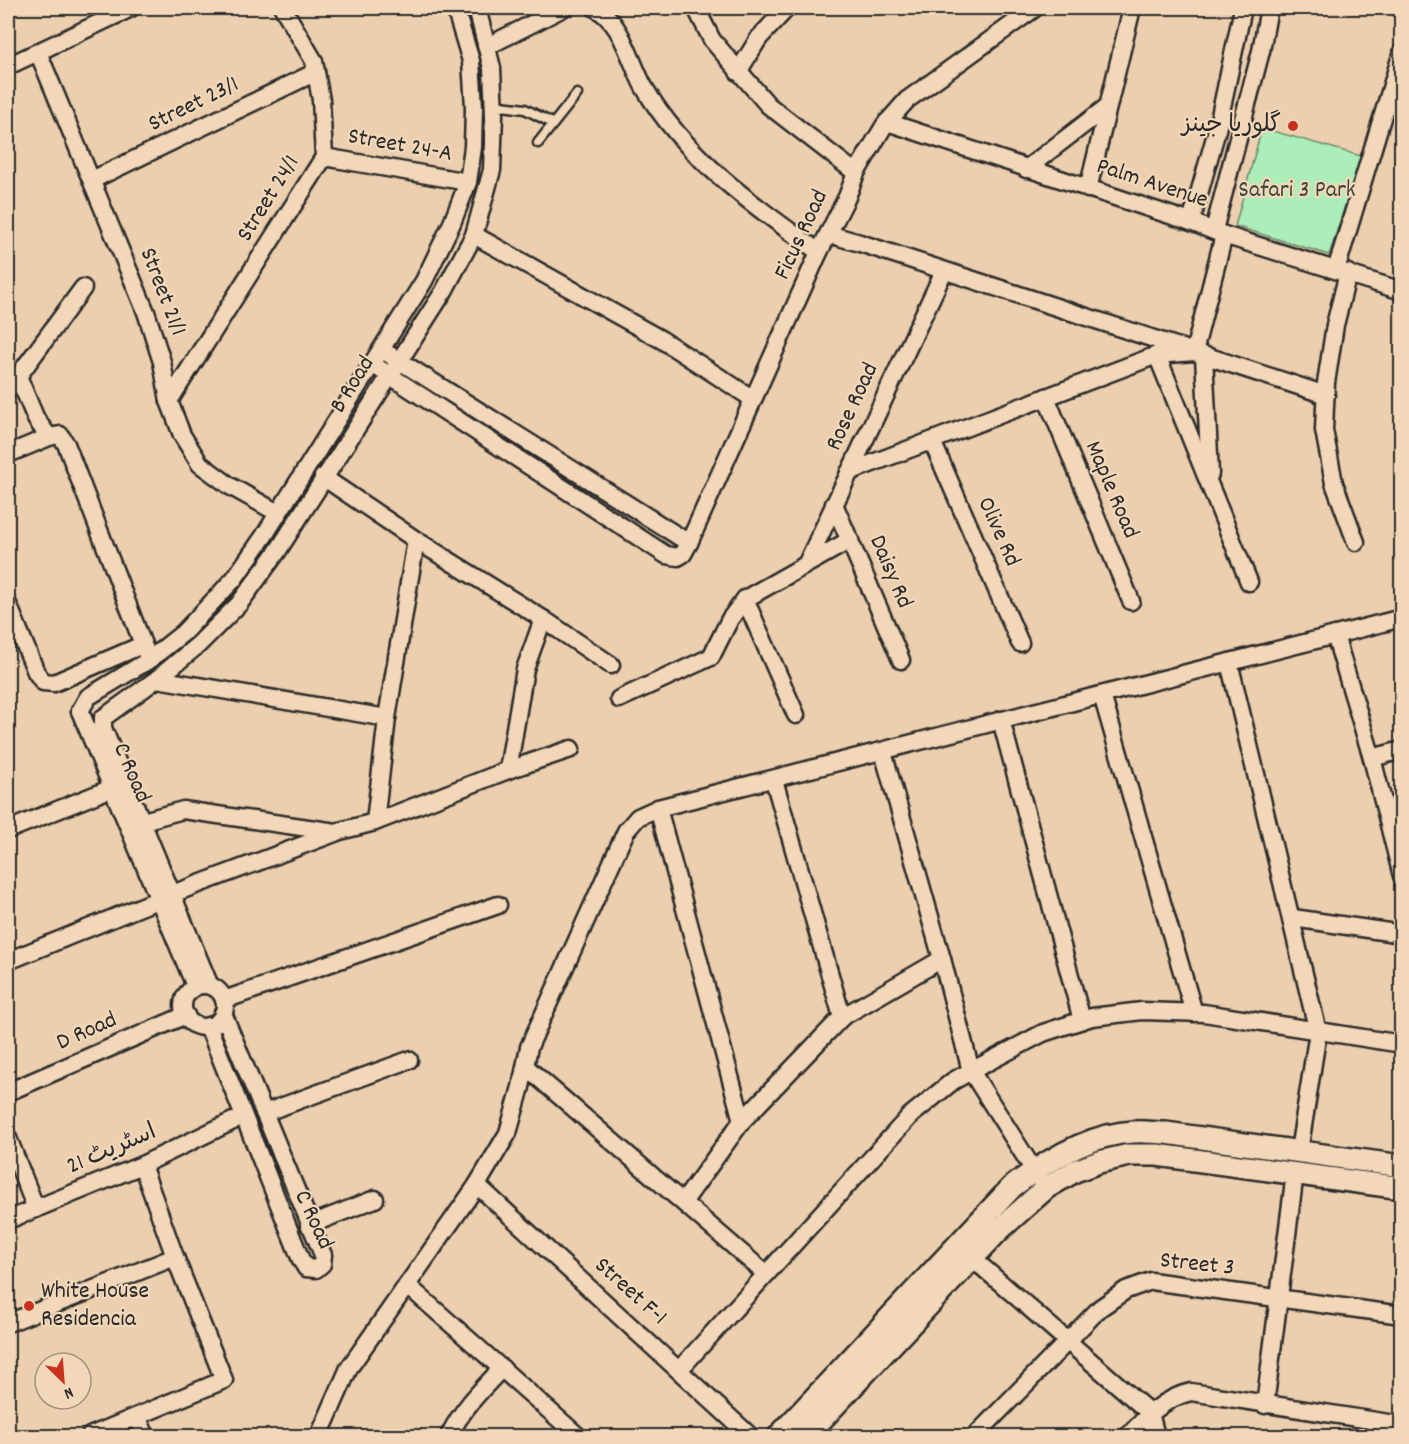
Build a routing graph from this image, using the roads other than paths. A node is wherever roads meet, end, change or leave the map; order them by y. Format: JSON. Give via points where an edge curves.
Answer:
{"nodes":[{"id":1,"x":131,"y":8,"type":"edge"},
{"id":2,"x":283,"y":8,"type":"edge"},
{"id":3,"x":455,"y":8,"type":"edge"},
{"id":4,"x":477,"y":8,"type":"edge"},
{"id":5,"x":563,"y":8,"type":"edge"},
{"id":6,"x":595,"y":8,"type":"edge"},
{"id":7,"x":696,"y":8,"type":"edge"},
{"id":8,"x":787,"y":8,"type":"edge"},
{"id":9,"x":1035,"y":8,"type":"edge"},
{"id":10,"x":1132,"y":8,"type":"edge"},
{"id":11,"x":1243,"y":8,"type":"edge"},
{"id":12,"x":1269,"y":8,"type":"edge"},
{"id":13,"x":488,"y":46,"type":"junction"},
{"id":14,"x":38,"y":52,"type":"junction"},
{"id":15,"x":1401,"y":52,"type":"edge"},
{"id":16,"x":8,"y":66,"type":"edge"},
{"id":17,"x":316,"y":72,"type":"junction"},
{"id":18,"x":738,"y":72,"type":"junction"},
{"id":19,"x":577,"y":94,"type":"dead end"},
{"id":20,"x":494,"y":105,"type":"junction"},
{"id":21,"x":1108,"y":106,"type":"junction"},
{"id":22,"x":887,"y":122,"type":"junction"},
{"id":23,"x":552,"y":123,"type":"junction"},
{"id":24,"x":538,"y":143,"type":"dead end"},
{"id":25,"x":324,"y":157,"type":"junction"},
{"id":26,"x":1026,"y":168,"type":"junction"},
{"id":27,"x":856,"y":173,"type":"junction"},
{"id":28,"x":92,"y":180,"type":"junction"},
{"id":29,"x":468,"y":182,"type":"junction"},
{"id":30,"x":1088,"y":189,"type":"junction"},
{"id":31,"x":1191,"y":222,"type":"junction"},
{"id":32,"x":1219,"y":233,"type":"junction"},
{"id":33,"x":828,"y":234,"type":"junction"},
{"id":34,"x":474,"y":235,"type":"junction"},
{"id":35,"x":819,"y":252,"type":"junction"},
{"id":36,"x":944,"y":271,"type":"junction"},
{"id":37,"x":1342,"y":272,"type":"junction"},
{"id":38,"x":83,"y":288,"type":"dead end"},
{"id":39,"x":1401,"y":291,"type":"edge"},
{"id":40,"x":382,"y":350,"type":"junction"},
{"id":41,"x":1199,"y":354,"type":"junction"},
{"id":42,"x":1157,"y":355,"type":"junction"},
{"id":43,"x":398,"y":360,"type":"junction"},
{"id":44,"x":372,"y":364,"type":"junction"},
{"id":45,"x":389,"y":375,"type":"junction"},
{"id":46,"x":18,"y":376,"type":"junction"},
{"id":47,"x":8,"y":390,"type":"edge"},
{"id":48,"x":1326,"y":395,"type":"junction"},
{"id":49,"x":1046,"y":397,"type":"junction"},
{"id":50,"x":753,"y":399,"type":"junction"},
{"id":51,"x":169,"y":401,"type":"junction"},
{"id":52,"x":50,"y":437,"type":"junction"},
{"id":53,"x":932,"y":441,"type":"junction"},
{"id":54,"x":8,"y":454,"type":"edge"},
{"id":55,"x":849,"y":472,"type":"junction"},
{"id":56,"x":323,"y":477,"type":"junction"},
{"id":57,"x":1211,"y":487,"type":"junction"},
{"id":58,"x":834,"y":504,"type":"junction"},
{"id":59,"x":278,"y":513,"type":"junction"},
{"id":60,"x":416,"y":540,"type":"junction"},
{"id":61,"x":850,"y":540,"type":"junction"},
{"id":62,"x":1356,"y":542,"type":"dead end"},
{"id":63,"x":689,"y":543,"type":"junction"},
{"id":64,"x":807,"y":563,"type":"junction"},
{"id":65,"x":1249,"y":582,"type":"dead end"},
{"id":66,"x":745,"y":599,"type":"junction"},
{"id":67,"x":1131,"y":601,"type":"dead end"},
{"id":68,"x":8,"y":604,"type":"edge"},
{"id":69,"x":1401,"y":618,"type":"edge"},
{"id":70,"x":543,"y":619,"type":"junction"},
{"id":71,"x":1335,"y":635,"type":"junction"},
{"id":72,"x":1020,"y":643,"type":"dead end"},
{"id":73,"x":145,"y":652,"type":"junction"},
{"id":74,"x":901,"y":660,"type":"dead end"},
{"id":75,"x":1229,"y":662,"type":"junction"},
{"id":76,"x":611,"y":664,"type":"dead end"},
{"id":77,"x":157,"y":679,"type":"junction"},
{"id":78,"x":1102,"y":695,"type":"junction"},
{"id":79,"x":619,"y":699,"type":"dead end"},
{"id":80,"x":80,"y":711,"type":"junction"},
{"id":81,"x":796,"y":715,"type":"dead end"},
{"id":82,"x":103,"y":718,"type":"junction"},
{"id":83,"x":387,"y":718,"type":"junction"},
{"id":84,"x":1001,"y":720,"type":"junction"},
{"id":85,"x":571,"y":750,"type":"dead end"},
{"id":86,"x":1401,"y":750,"type":"edge"},
{"id":87,"x":882,"y":752,"type":"junction"},
{"id":88,"x":1372,"y":758,"type":"junction"},
{"id":89,"x":507,"y":770,"type":"junction"},
{"id":90,"x":774,"y":780,"type":"junction"},
{"id":91,"x":112,"y":788,"type":"junction"},
{"id":92,"x":658,"y":808,"type":"junction"},
{"id":93,"x":143,"y":821,"type":"junction"},
{"id":94,"x":375,"y":822,"type":"junction"},
{"id":95,"x":8,"y":830,"type":"edge"},
{"id":96,"x":336,"y":832,"type":"junction"},
{"id":97,"x":1400,"y":868,"type":"edge"},
{"id":98,"x":166,"y":896,"type":"junction"},
{"id":99,"x":498,"y":905,"type":"dead end"},
{"id":100,"x":1293,"y":918,"type":"junction"},
{"id":101,"x":1401,"y":934,"type":"edge"},
{"id":102,"x":942,"y":959,"type":"junction"},
{"id":103,"x":8,"y":962,"type":"edge"},
{"id":104,"x":203,"y":986,"type":"junction"},
{"id":105,"x":224,"y":1006,"type":"junction"},
{"id":106,"x":1194,"y":1013,"type":"junction"},
{"id":107,"x":186,"y":1015,"type":"junction"},
{"id":108,"x":842,"y":1017,"type":"junction"},
{"id":109,"x":1082,"y":1020,"type":"junction"},
{"id":110,"x":208,"y":1026,"type":"junction"},
{"id":111,"x":1318,"y":1032,"type":"junction"},
{"id":112,"x":1401,"y":1044,"type":"edge"},
{"id":113,"x":409,"y":1060,"type":"dead end"},
{"id":114,"x":526,"y":1067,"type":"junction"},
{"id":115,"x":971,"y":1071,"type":"junction"},
{"id":116,"x":8,"y":1092,"type":"edge"},
{"id":117,"x":264,"y":1113,"type":"junction"},
{"id":118,"x":233,"y":1120,"type":"dead end"},
{"id":119,"x":742,"y":1120,"type":"junction"},
{"id":120,"x":8,"y":1138,"type":"edge"},
{"id":121,"x":1299,"y":1151,"type":"junction"},
{"id":122,"x":142,"y":1166,"type":"junction"},
{"id":123,"x":1401,"y":1166,"type":"edge"},
{"id":124,"x":1295,"y":1173,"type":"junction"},
{"id":125,"x":1040,"y":1179,"type":"junction"},
{"id":126,"x":477,"y":1185,"type":"junction"},
{"id":127,"x":1401,"y":1188,"type":"edge"},
{"id":128,"x":375,"y":1199,"type":"dead end"},
{"id":129,"x":684,"y":1202,"type":"junction"},
{"id":130,"x":36,"y":1209,"type":"junction"},
{"id":131,"x":8,"y":1220,"type":"edge"},
{"id":132,"x":309,"y":1225,"type":"junction"},
{"id":133,"x":175,"y":1257,"type":"junction"},
{"id":134,"x":972,"y":1258,"type":"junction"},
{"id":135,"x":766,"y":1274,"type":"junction"},
{"id":136,"x":407,"y":1285,"type":"junction"},
{"id":137,"x":1278,"y":1298,"type":"junction"},
{"id":138,"x":1401,"y":1315,"type":"edge"},
{"id":139,"x":8,"y":1323,"type":"edge"},
{"id":140,"x":1069,"y":1341,"type":"junction"},
{"id":141,"x":502,"y":1368,"type":"junction"},
{"id":142,"x":679,"y":1370,"type":"junction"},
{"id":143,"x":1265,"y":1405,"type":"junction"},
{"id":144,"x":1150,"y":1413,"type":"junction"},
{"id":145,"x":137,"y":1417,"type":"junction"},
{"id":146,"x":1401,"y":1425,"type":"edge"},
{"id":147,"x":90,"y":1437,"type":"edge"},
{"id":148,"x":146,"y":1437,"type":"edge"},
{"id":149,"x":319,"y":1437,"type":"edge"},
{"id":150,"x":449,"y":1437,"type":"edge"},
{"id":151,"x":578,"y":1437,"type":"edge"},
{"id":152,"x":750,"y":1437,"type":"edge"},
{"id":153,"x":778,"y":1437,"type":"edge"},
{"id":154,"x":806,"y":1437,"type":"edge"},
{"id":155,"x":975,"y":1437,"type":"edge"},
{"id":156,"x":1128,"y":1437,"type":"edge"},
{"id":157,"x":1156,"y":1437,"type":"edge"}],
"edges":[{"from":1,"to":14,"type":"street"},
{"from":2,"to":17,"type":"street","name":"Street 24/1","via":[[314,61]]},
{"from":3,"to":29,"type":"street","name":"B Road","via":[[472,72],[473,147]]},
{"from":4,"to":13,"type":"street","name":"B Road"},
{"from":5,"to":13,"type":"street"},
{"from":6,"to":35,"type":"street","via":[[612,21],[644,88],[699,157],[745,198]]},
{"from":7,"to":18,"type":"street","via":[[712,40]]},
{"from":8,"to":18,"type":"street","via":[[759,38]]},
{"from":9,"to":22,"type":"street","name":"Ficus Road","via":[[907,100]]},
{"from":10,"to":21,"type":"street"},
{"from":11,"to":31,"type":"street","via":[[1217,130]]},
{"from":12,"to":32,"type":"street"},
{"from":13,"to":20,"type":"street","name":"B Road"},
{"from":14,"to":16,"type":"street"},
{"from":14,"to":28,"type":"street","name":"Street 21/1"},
{"from":15,"to":37,"type":"street"},
{"from":17,"to":25,"type":"street","name":"Street 24/1"},
{"from":17,"to":28,"type":"street","name":"Street 23/1"},
{"from":18,"to":27,"type":"street","via":[[768,105]]},
{"from":19,"to":23,"type":"lane"},
{"from":20,"to":23,"type":"lane","via":[[525,109]]},
{"from":20,"to":34,"type":"street","name":"B Road","via":[[492,170]]},
{"from":21,"to":26,"type":"street"},
{"from":21,"to":30,"type":"street"},
{"from":22,"to":26,"type":"street","name":"Palm Avenue"},
{"from":22,"to":27,"type":"street","name":"Ficus Road"},
{"from":23,"to":24,"type":"lane"},
{"from":25,"to":29,"type":"street","name":"Street 24-A"},
{"from":25,"to":51,"type":"street","name":"Street 24/1"},
{"from":26,"to":30,"type":"street","name":"Palm Avenue"},
{"from":27,"to":33,"type":"street","name":"Ficus Road"},
{"from":28,"to":51,"type":"street","name":"Street 21/1","via":[[156,340]]},
{"from":29,"to":40,"type":"street","name":"B Road","via":[[424,281]]},
{"from":30,"to":31,"type":"street","name":"Palm Avenue"},
{"from":31,"to":32,"type":"street","name":"Palm Avenue"},
{"from":32,"to":37,"type":"street","name":"Palm Avenue"},
{"from":32,"to":41,"type":"street"},
{"from":33,"to":35,"type":"street","name":"Ficus Road"},
{"from":33,"to":36,"type":"street"},
{"from":34,"to":43,"type":"street","name":"B Road","via":[[444,291]]},
{"from":34,"to":50,"type":"street","via":[[662,340]]},
{"from":35,"to":50,"type":"street","name":"Ficus Road"},
{"from":36,"to":41,"type":"street"},
{"from":36,"to":55,"type":"street","name":"Rose Road"},
{"from":37,"to":39,"type":"street","name":"Palm Avenue"},
{"from":37,"to":48,"type":"street"},
{"from":38,"to":46,"type":"street"},
{"from":40,"to":43,"type":"street"},
{"from":40,"to":44,"type":"street","name":"B Road"},
{"from":41,"to":42,"type":"street"},
{"from":41,"to":48,"type":"street"},
{"from":41,"to":57,"type":"street"},
{"from":42,"to":49,"type":"street"},
{"from":42,"to":57,"type":"street"},
{"from":43,"to":45,"type":"street","name":"B Road"},
{"from":43,"to":63,"type":"street"},
{"from":44,"to":45,"type":"street"},
{"from":44,"to":59,"type":"street","name":"B Road"},
{"from":45,"to":56,"type":"street","name":"B Road"},
{"from":45,"to":63,"type":"street","via":[[666,555],[678,557]]},
{"from":46,"to":47,"type":"street"},
{"from":46,"to":52,"type":"street","via":[[36,419]]},
{"from":48,"to":62,"type":"street","via":[[1324,430],[1334,483]]},
{"from":49,"to":53,"type":"street"},
{"from":49,"to":67,"type":"street","name":"Maple Road"},
{"from":50,"to":63,"type":"street","name":"Ficus Road"},
{"from":51,"to":59,"type":"street","name":"Street 21/1","via":[[182,435],[200,464]]},
{"from":52,"to":54,"type":"street"},
{"from":52,"to":73,"type":"street","via":[[60,435],[66,444]]},
{"from":53,"to":55,"type":"street"},
{"from":53,"to":72,"type":"street","name":"Olive Rd"},
{"from":55,"to":58,"type":"street","name":"Rose Road"},
{"from":56,"to":60,"type":"street"},
{"from":56,"to":77,"type":"street","name":"B Road","via":[[277,552],[239,604]]},
{"from":57,"to":65,"type":"street"},
{"from":58,"to":61,"type":"street","name":"Daisy Rd"},
{"from":58,"to":64,"type":"street","name":"Rose Road"},
{"from":59,"to":73,"type":"street","name":"B Road","via":[[223,593],[183,633]]},
{"from":60,"to":70,"type":"street"},
{"from":60,"to":83,"type":"street"},
{"from":61,"to":64,"type":"street"},
{"from":61,"to":74,"type":"street","name":"Daisy Rd"},
{"from":64,"to":66,"type":"street"},
{"from":66,"to":79,"type":"street","via":[[711,657]]},
{"from":66,"to":81,"type":"street"},
{"from":68,"to":73,"type":"street","via":[[43,682],[54,683]]},
{"from":69,"to":71,"type":"street"},
{"from":70,"to":76,"type":"street"},
{"from":70,"to":89,"type":"street","via":[[525,669]]},
{"from":71,"to":75,"type":"street"},
{"from":71,"to":88,"type":"street"},
{"from":73,"to":80,"type":"street","name":"B Road","via":[[88,697]]},
{"from":75,"to":78,"type":"street"},
{"from":75,"to":100,"type":"street"},
{"from":77,"to":82,"type":"street","name":"B Road"},
{"from":77,"to":83,"type":"street"},
{"from":78,"to":84,"type":"street"},
{"from":78,"to":106,"type":"street"},
{"from":80,"to":82,"type":"street"},
{"from":80,"to":91,"type":"street","name":"C Road"},
{"from":82,"to":93,"type":"street","name":"C Road","via":[[103,728]]},
{"from":83,"to":94,"type":"street"},
{"from":84,"to":87,"type":"street"},
{"from":84,"to":109,"type":"street"},
{"from":85,"to":89,"type":"street"},
{"from":86,"to":88,"type":"street"},
{"from":87,"to":90,"type":"street"},
{"from":87,"to":102,"type":"street"},
{"from":88,"to":97,"type":"street"},
{"from":89,"to":94,"type":"street"},
{"from":90,"to":92,"type":"street"},
{"from":90,"to":108,"type":"street"},
{"from":91,"to":95,"type":"street"},
{"from":91,"to":98,"type":"street","name":"C Road"},
{"from":92,"to":114,"type":"street","via":[[638,817],[627,831],[529,1047]]},
{"from":92,"to":119,"type":"street"},
{"from":93,"to":96,"type":"street","via":[[183,810]]},
{"from":93,"to":98,"type":"street","name":"C Road"},
{"from":94,"to":96,"type":"street"},
{"from":96,"to":98,"type":"street"},
{"from":98,"to":103,"type":"street"},
{"from":98,"to":104,"type":"street","name":"C Road"},
{"from":99,"to":105,"type":"street"},
{"from":100,"to":101,"type":"street"},
{"from":100,"to":111,"type":"street"},
{"from":102,"to":108,"type":"street"},
{"from":102,"to":115,"type":"street"},
{"from":104,"to":105,"type":"street","via":[[221,993]]},
{"from":104,"to":107,"type":"street","via":[[190,990],[183,1001]]},
{"from":105,"to":110,"type":"street","via":[[214,1024]]},
{"from":105,"to":117,"type":"street","name":"C Road"},
{"from":106,"to":109,"type":"street","via":[[1142,1011]]},
{"from":106,"to":111,"type":"street"},
{"from":107,"to":110,"type":"street","via":[[194,1024]]},
{"from":107,"to":116,"type":"street","name":"D Road"},
{"from":108,"to":119,"type":"street"},
{"from":109,"to":115,"type":"street","via":[[1043,1033]]},
{"from":110,"to":132,"type":"street","name":"C Road","via":[[301,1260],[313,1270],[319,1268],[323,1258]]},
{"from":111,"to":112,"type":"street"},
{"from":111,"to":121,"type":"street"},
{"from":113,"to":117,"type":"street"},
{"from":114,"to":126,"type":"street","via":[[508,1133]]},
{"from":114,"to":129,"type":"street"},
{"from":115,"to":125,"type":"street"},
{"from":115,"to":135,"type":"street","via":[[910,1116]]},
{"from":117,"to":132,"type":"street","name":"C Road"},
{"from":118,"to":122,"type":"street","name":"اسٹریٹ 21"},
{"from":119,"to":129,"type":"street"},
{"from":120,"to":130,"type":"street"},
{"from":121,"to":123,"type":"street"},
{"from":121,"to":125,"type":"street","via":[[1132,1132],[1087,1143]]},
{"from":122,"to":130,"type":"street","name":"اسٹریٹ 21"},
{"from":122,"to":133,"type":"street"},
{"from":124,"to":125,"type":"street","via":[[1157,1155],[1129,1155]]},
{"from":124,"to":127,"type":"street"},
{"from":124,"to":137,"type":"street"},
{"from":125,"to":134,"type":"street"},
{"from":125,"to":153,"type":"street","via":[[1012,1187]]},
{"from":126,"to":136,"type":"street"},
{"from":126,"to":142,"type":"street","name":"Street F-1"},
{"from":128,"to":132,"type":"street"},
{"from":129,"to":135,"type":"street"},
{"from":130,"to":131,"type":"street","name":"اسٹریٹ 21"},
{"from":133,"to":139,"type":"street"},
{"from":133,"to":145,"type":"street","via":[[225,1380]]},
{"from":134,"to":140,"type":"street"},
{"from":134,"to":154,"type":"street"},
{"from":135,"to":142,"type":"street"},
{"from":136,"to":141,"type":"street"},
{"from":136,"to":149,"type":"street","via":[[349,1368]]},
{"from":137,"to":138,"type":"street","name":"Street 3"},
{"from":137,"to":140,"type":"street","name":"Street 3","via":[[1151,1281],[1126,1290],[1101,1308]]},
{"from":137,"to":143,"type":"street"},
{"from":140,"to":144,"type":"street"},
{"from":140,"to":155,"type":"street","name":"Street 3"},
{"from":141,"to":150,"type":"street","via":[[472,1400]]},
{"from":141,"to":151,"type":"street"},
{"from":142,"to":152,"type":"street","name":"Street F-1"},
{"from":143,"to":144,"type":"street","via":[[1191,1392],[1175,1396]]},
{"from":143,"to":146,"type":"street"},
{"from":144,"to":156,"type":"street"},
{"from":144,"to":157,"type":"street"},
{"from":145,"to":147,"type":"street"},
{"from":145,"to":148,"type":"street"}]}
